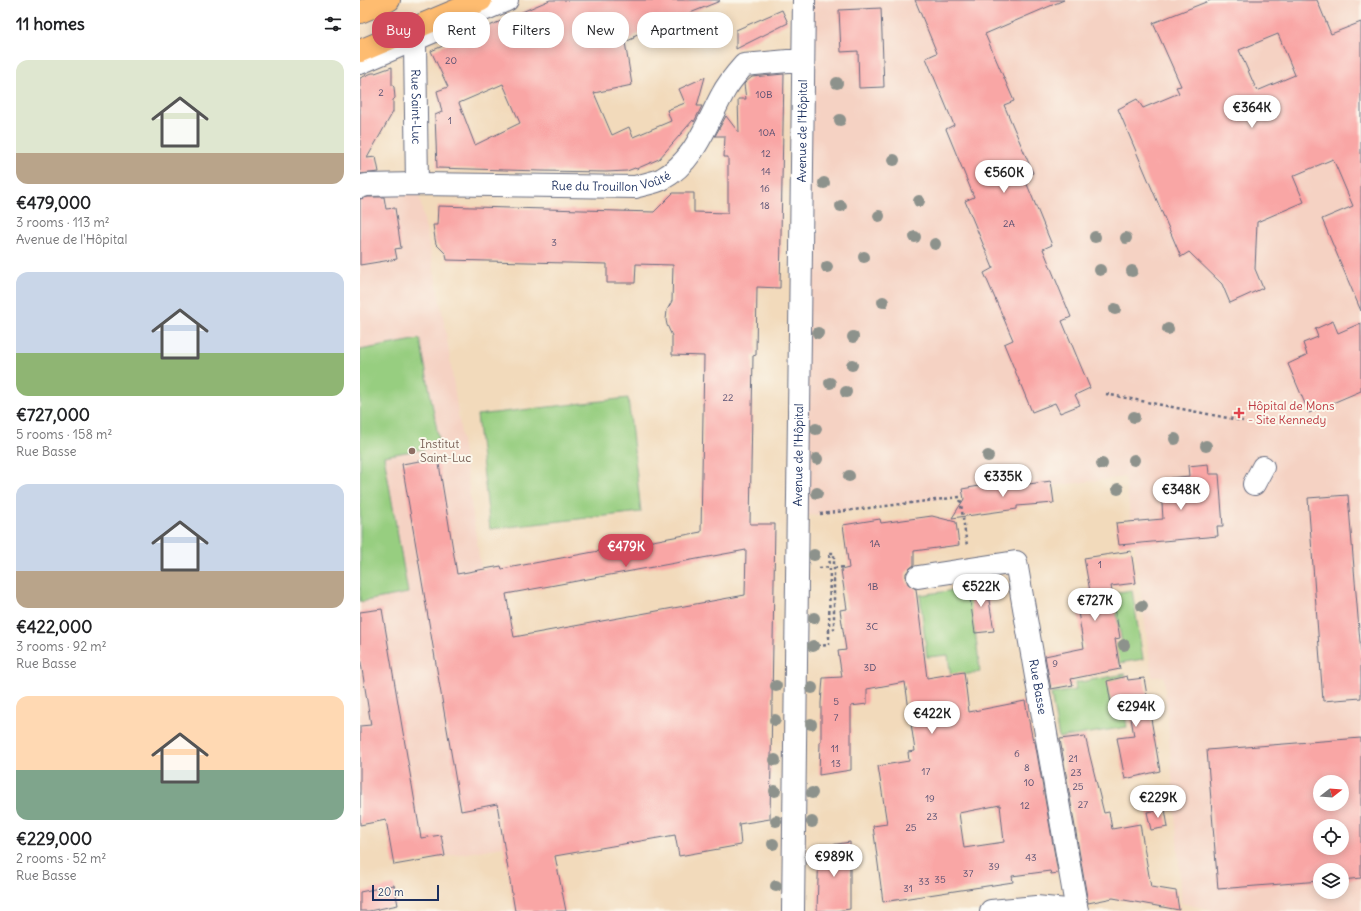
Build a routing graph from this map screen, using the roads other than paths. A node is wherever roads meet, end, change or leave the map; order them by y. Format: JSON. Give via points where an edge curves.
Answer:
{"nodes":[{"id":1,"x":389,"y":0,"type":"edge"},
{"id":2,"x":804,"y":0,"type":"edge"},
{"id":3,"x":498,"y":1,"type":"edge"},
{"id":4,"x":360,"y":12,"type":"edge"},
{"id":5,"x":425,"y":30,"type":"edge"},
{"id":6,"x":372,"y":47,"type":"edge"},
{"id":7,"x":388,"y":48,"type":"edge"},
{"id":8,"x":415,"y":48,"type":"edge"},
{"id":9,"x":360,"y":51,"type":"edge"},
{"id":10,"x":803,"y":61,"type":"junction"},
{"id":11,"x":360,"y":63,"type":"edge"},
{"id":12,"x":417,"y":184,"type":"junction"},
{"id":13,"x":360,"y":187,"type":"edge"},
{"id":14,"x":918,"y":577,"type":"dead end"},
{"id":15,"x":793,"y":911,"type":"edge"},
{"id":16,"x":991,"y":911,"type":"edge"},
{"id":17,"x":1077,"y":911,"type":"edge"}],
"edges":[{"from":1,"to":4,"type":"main road"},
{"from":2,"to":10,"type":"street","name":"Avenue de l'Hôpital"},
{"from":3,"to":5,"type":"main road"},
{"from":6,"to":9,"type":"main road"},
{"from":7,"to":11,"type":"street"},
{"from":8,"to":12,"type":"street","name":"Rue Saint-Luc"},
{"from":10,"to":12,"type":"street","name":"Rue du Trouillon Voûté","via":[[744,65],[722,93],[698,142],[684,163],[662,179],[635,187]]},
{"from":10,"to":15,"type":"street","name":"Avenue de l'Hôpital"},
{"from":12,"to":13,"type":"street","name":"Rue du Trouillon Voûté"},
{"from":14,"to":17,"type":"street","name":"Rue Basse","via":[[1016,562]]},
{"from":16,"to":17,"type":"street","via":[[1036,908]]}]}
